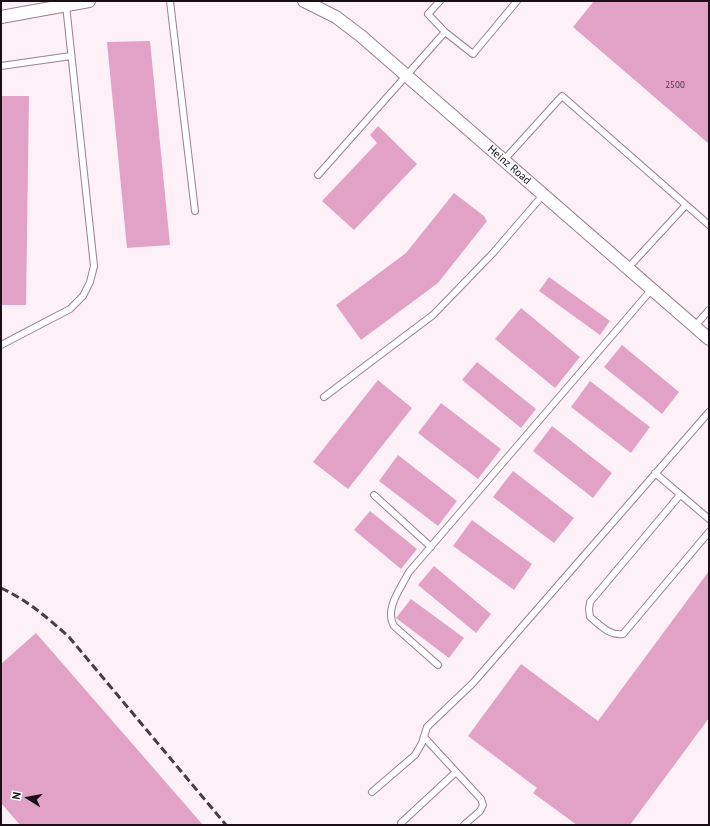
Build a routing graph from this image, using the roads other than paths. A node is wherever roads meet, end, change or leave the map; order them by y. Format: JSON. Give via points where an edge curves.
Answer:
{"nodes":[{"id":1,"x":89,"y":1,"type":"edge"},
{"id":2,"x":170,"y":1,"type":"edge"},
{"id":3,"x":304,"y":1,"type":"edge"},
{"id":4,"x":440,"y":1,"type":"edge"},
{"id":5,"x":517,"y":1,"type":"edge"},
{"id":6,"x":66,"y":5,"type":"junction"},
{"id":7,"x":1,"y":17,"type":"edge"},
{"id":8,"x":445,"y":32,"type":"junction"},
{"id":9,"x":71,"y":56,"type":"junction"},
{"id":10,"x":1,"y":66,"type":"edge"},
{"id":11,"x":406,"y":75,"type":"junction"},
{"id":12,"x":504,"y":160,"type":"junction"},
{"id":13,"x":318,"y":174,"type":"dead end"},
{"id":14,"x":543,"y":195,"type":"junction"},
{"id":15,"x":686,"y":205,"type":"junction"},
{"id":16,"x":195,"y":211,"type":"dead end"},
{"id":17,"x":709,"y":225,"type":"edge"},
{"id":18,"x":628,"y":268,"type":"junction"},
{"id":19,"x":652,"y":289,"type":"junction"},
{"id":20,"x":709,"y":310,"type":"edge"},
{"id":21,"x":695,"y":326,"type":"junction"},
{"id":22,"x":709,"y":339,"type":"edge"},
{"id":23,"x":1,"y":345,"type":"edge"},
{"id":24,"x":324,"y":398,"type":"dead end"},
{"id":25,"x":709,"y":412,"type":"edge"},
{"id":26,"x":655,"y":473,"type":"junction"},
{"id":27,"x":374,"y":495,"type":"dead end"},
{"id":28,"x":680,"y":495,"type":"junction"},
{"id":29,"x":709,"y":518,"type":"edge"},
{"id":30,"x":709,"y":532,"type":"edge"},
{"id":31,"x":431,"y":547,"type":"junction"},
{"id":32,"x":438,"y":665,"type":"dead end"},
{"id":33,"x":424,"y":736,"type":"junction"},
{"id":34,"x":456,"y":772,"type":"junction"},
{"id":35,"x":372,"y":792,"type":"dead end"},
{"id":36,"x":401,"y":824,"type":"dead end"},
{"id":37,"x":464,"y":825,"type":"edge"}],
"edges":[{"from":1,"to":6,"type":"street"},
{"from":2,"to":16,"type":"lane"},
{"from":3,"to":11,"type":"street","name":"Heinz Road","via":[[336,17]]},
{"from":4,"to":8,"type":"lane","via":[[428,14]]},
{"from":5,"to":8,"type":"lane","via":[[473,54]]},
{"from":6,"to":7,"type":"street"},
{"from":6,"to":9,"type":"lane"},
{"from":8,"to":11,"type":"lane"},
{"from":9,"to":10,"type":"lane"},
{"from":9,"to":23,"type":"lane","via":[[94,266],[83,296],[70,309]]},
{"from":11,"to":12,"type":"street","name":"Heinz Road"},
{"from":11,"to":13,"type":"lane"},
{"from":12,"to":14,"type":"street","name":"Heinz Road"},
{"from":12,"to":15,"type":"lane","via":[[562,96]]},
{"from":14,"to":18,"type":"street","name":"Heinz Road"},
{"from":14,"to":24,"type":"lane","via":[[493,253],[433,315]]},
{"from":15,"to":17,"type":"lane"},
{"from":15,"to":18,"type":"lane"},
{"from":18,"to":19,"type":"street","name":"Heinz Road"},
{"from":19,"to":21,"type":"street","name":"Heinz Road"},
{"from":19,"to":31,"type":"lane"},
{"from":20,"to":21,"type":"lane"},
{"from":21,"to":22,"type":"street","name":"Heinz Road"},
{"from":25,"to":26,"type":"lane"},
{"from":26,"to":28,"type":"lane"},
{"from":26,"to":33,"type":"lane","via":[[472,683],[427,727]]},
{"from":27,"to":31,"type":"lane"},
{"from":28,"to":29,"type":"lane"},
{"from":28,"to":30,"type":"lane","via":[[590,602],[590,617],[611,634],[623,634]]},
{"from":31,"to":32,"type":"lane","via":[[409,572],[394,600],[390,620]]},
{"from":33,"to":34,"type":"lane"},
{"from":33,"to":35,"type":"lane","via":[[415,755]]},
{"from":34,"to":36,"type":"lane"},
{"from":34,"to":37,"type":"lane","via":[[481,799],[483,805]]}]}
